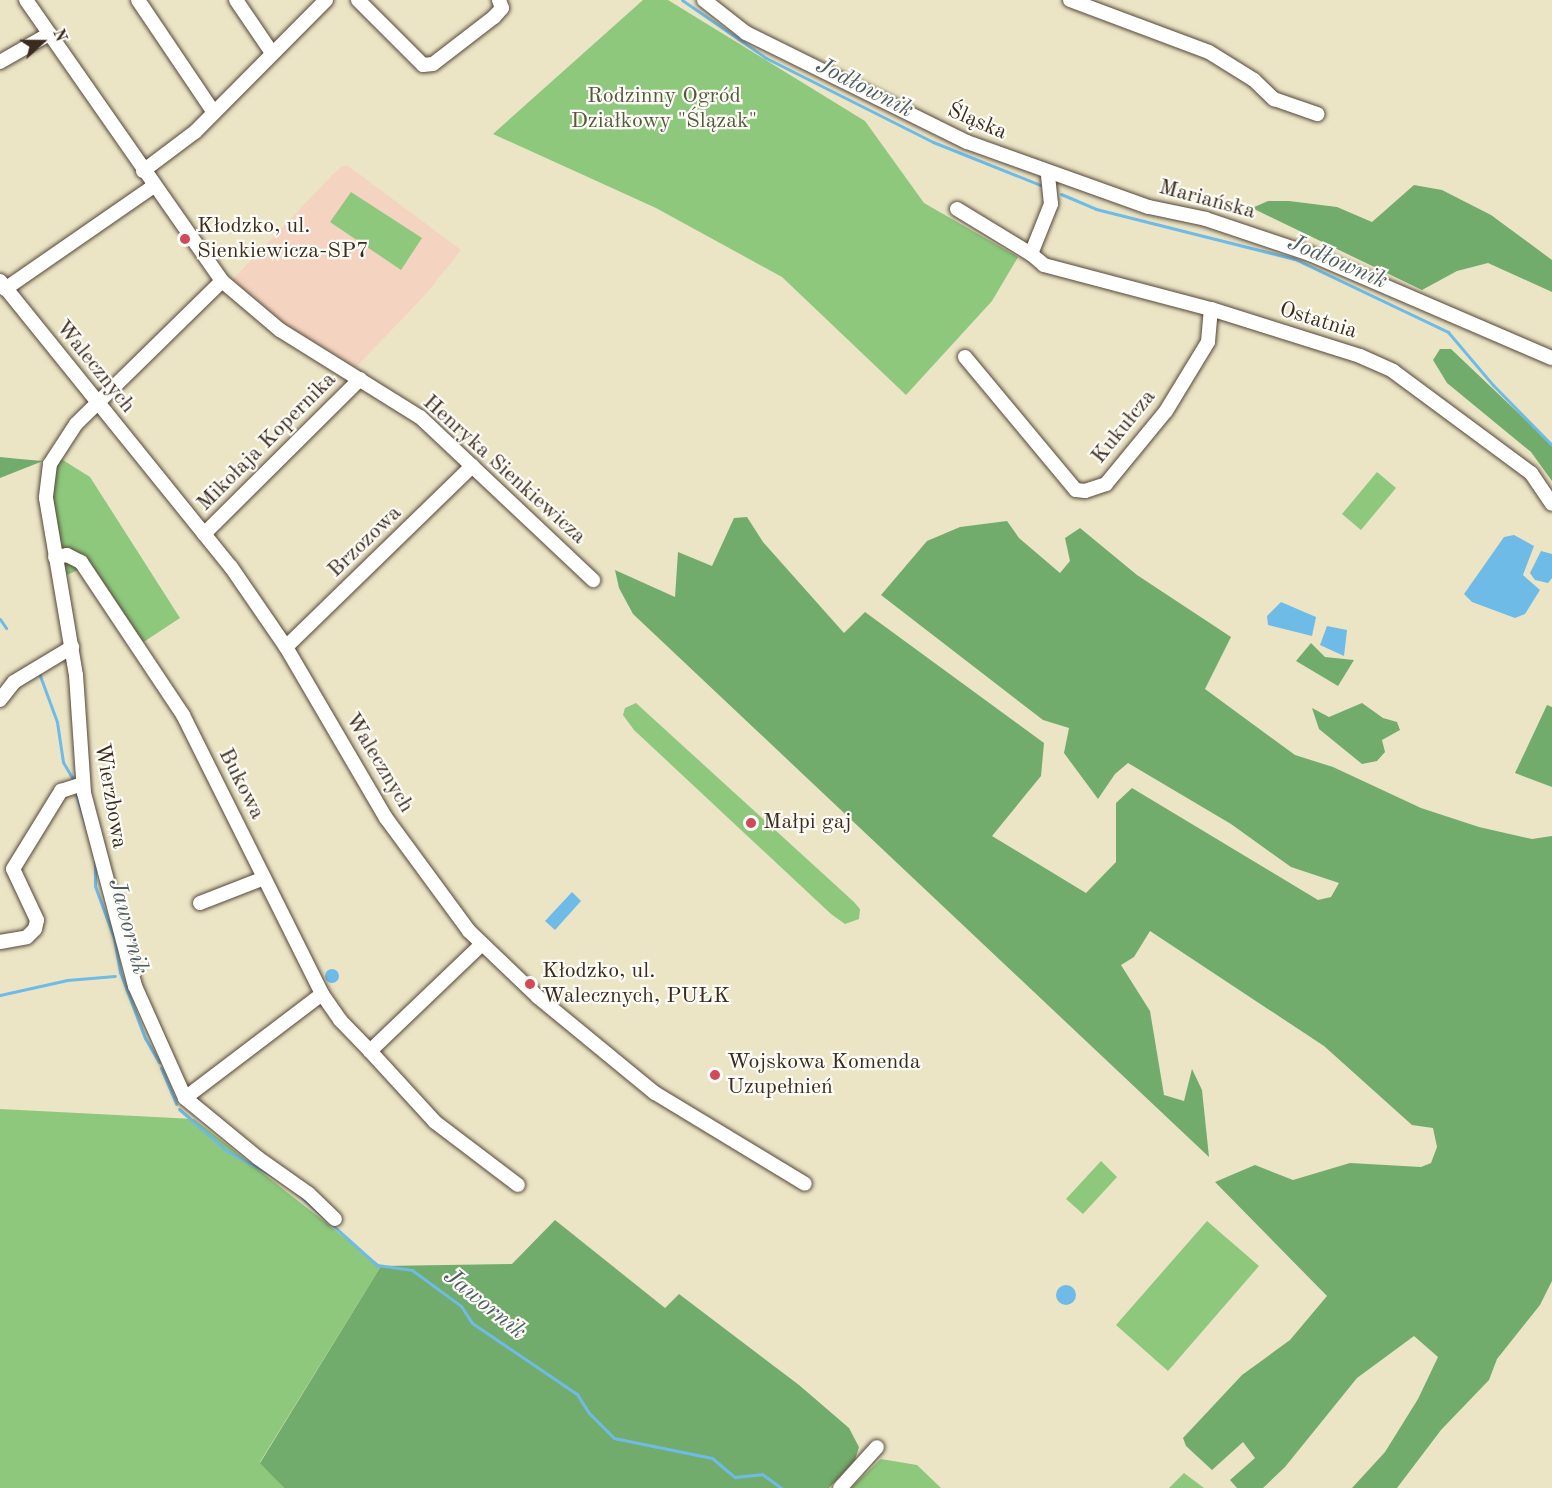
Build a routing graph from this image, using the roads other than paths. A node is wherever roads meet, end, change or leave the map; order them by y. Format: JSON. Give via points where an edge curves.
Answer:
{"nodes":[{"id":1,"x":26,"y":0,"type":"edge"},
{"id":2,"x":138,"y":0,"type":"edge"},
{"id":3,"x":236,"y":0,"type":"edge"},
{"id":4,"x":326,"y":0,"type":"edge"},
{"id":5,"x":358,"y":0,"type":"edge"},
{"id":6,"x":704,"y":0,"type":"edge"},
{"id":7,"x":1070,"y":0,"type":"edge"},
{"id":8,"x":501,"y":4,"type":"edge"},
{"id":9,"x":49,"y":34,"type":"junction"},
{"id":10,"x":272,"y":53,"type":"junction"},
{"id":11,"x":0,"y":62,"type":"edge"},
{"id":12,"x":213,"y":111,"type":"junction"},
{"id":13,"x":1317,"y":114,"type":"dead end"},
{"id":14,"x":143,"y":171,"type":"junction"},
{"id":15,"x":1048,"y":173,"type":"junction"},
{"id":16,"x":153,"y":186,"type":"junction"},
{"id":17,"x":957,"y":209,"type":"dead end"},
{"id":18,"x":1030,"y":254,"type":"junction"},
{"id":19,"x":222,"y":281,"type":"junction"},
{"id":20,"x":3,"y":285,"type":"edge"},
{"id":21,"x":1211,"y":309,"type":"junction"},
{"id":22,"x":965,"y":357,"type":"dead end"},
{"id":23,"x":1552,"y":358,"type":"edge"},
{"id":24,"x":360,"y":379,"type":"junction"},
{"id":25,"x":97,"y":405,"type":"junction"},
{"id":26,"x":472,"y":466,"type":"junction"},
{"id":27,"x":1552,"y":504,"type":"edge"},
{"id":28,"x":204,"y":534,"type":"junction"},
{"id":29,"x":55,"y":557,"type":"junction"},
{"id":30,"x":593,"y":580,"type":"dead end"},
{"id":31,"x":72,"y":647,"type":"junction"},
{"id":32,"x":286,"y":647,"type":"junction"},
{"id":33,"x":0,"y":700,"type":"edge"},
{"id":34,"x":83,"y":784,"type":"junction"},
{"id":35,"x":264,"y":878,"type":"junction"},
{"id":36,"x":200,"y":903,"type":"dead end"},
{"id":37,"x":0,"y":942,"type":"edge"},
{"id":38,"x":482,"y":944,"type":"junction"},
{"id":39,"x":322,"y":994,"type":"junction"},
{"id":40,"x":370,"y":1051,"type":"junction"},
{"id":41,"x":185,"y":1098,"type":"junction"},
{"id":42,"x":805,"y":1184,"type":"dead end"},
{"id":43,"x":518,"y":1185,"type":"dead end"},
{"id":44,"x":335,"y":1219,"type":"dead end"},
{"id":45,"x":877,"y":1447,"type":"dead end"},
{"id":46,"x":840,"y":1488,"type":"edge"}],
"edges":[{"from":1,"to":9,"type":"street","name":"Henryka Sienkiewicza"},
{"from":2,"to":12,"type":"street"},
{"from":3,"to":10,"type":"street"},
{"from":4,"to":10,"type":"street"},
{"from":5,"to":8,"type":"street","via":[[423,65],[434,64]]},
{"from":6,"to":15,"type":"street","name":"Śląska","via":[[746,33],[856,90],[967,142]]},
{"from":7,"to":13,"type":"street","via":[[1209,52],[1254,80],[1274,99]]},
{"from":9,"to":11,"type":"street"},
{"from":9,"to":14,"type":"street","name":"Henryka Sienkiewicza"},
{"from":10,"to":12,"type":"street"},
{"from":12,"to":14,"type":"street","via":[[195,132]]},
{"from":14,"to":16,"type":"street","name":"Henryka Sienkiewicza"},
{"from":15,"to":18,"type":"street","via":[[1052,204]]},
{"from":15,"to":23,"type":"street","name":"Mariańska","via":[[1310,254]]},
{"from":16,"to":19,"type":"street","name":"Henryka Sienkiewicza"},
{"from":16,"to":20,"type":"street"},
{"from":17,"to":18,"type":"street","name":"Ostatnia"},
{"from":18,"to":21,"type":"street","name":"Ostatnia","via":[[1044,265]]},
{"from":19,"to":24,"type":"street","name":"Henryka Sienkiewicza","via":[[279,330]]},
{"from":19,"to":25,"type":"street","name":"Wierzbowa"},
{"from":20,"to":25,"type":"street","name":"Walecznych"},
{"from":21,"to":22,"type":"street","name":"Kukułcza","via":[[1208,342],[1166,411],[1106,484],[1085,491],[1076,490]]},
{"from":21,"to":27,"type":"street","name":"Ostatnia","via":[[1360,356],[1393,371],[1531,473]]},
{"from":24,"to":26,"type":"street","name":"Henryka Sienkiewicza","via":[[420,417]]},
{"from":24,"to":28,"type":"street","name":"Mikołaja Kopernika"},
{"from":25,"to":28,"type":"street","name":"Walecznych"},
{"from":25,"to":29,"type":"street","name":"Wierzbowa","via":[[76,424],[50,464],[46,498]]},
{"from":26,"to":30,"type":"street","name":"Henryka Sienkiewicza"},
{"from":26,"to":32,"type":"street","name":"Brzozowa"},
{"from":28,"to":32,"type":"street","name":"Walecznych"},
{"from":29,"to":31,"type":"street","name":"Wierzbowa"},
{"from":29,"to":35,"type":"street","name":"Bukowa","via":[[67,555],[81,562],[183,715]]},
{"from":31,"to":33,"type":"street","via":[[14,682]]},
{"from":31,"to":34,"type":"street","name":"Wierzbowa"},
{"from":32,"to":38,"type":"street","name":"Walecznych","via":[[386,818]]},
{"from":34,"to":37,"type":"street","via":[[61,791],[13,869],[37,920],[35,929],[27,937]]},
{"from":34,"to":41,"type":"street","name":"Wierzbowa","via":[[135,986]]},
{"from":35,"to":36,"type":"street"},
{"from":35,"to":39,"type":"street","name":"Bukowa"},
{"from":38,"to":40,"type":"street"},
{"from":38,"to":42,"type":"street","name":"Walecznych","via":[[575,1029],[655,1093]]},
{"from":39,"to":40,"type":"street","name":"Bukowa","via":[[339,1020]]},
{"from":39,"to":41,"type":"street"},
{"from":40,"to":43,"type":"street","name":"Bukowa","via":[[435,1122]]},
{"from":41,"to":44,"type":"street","via":[[309,1194]]},
{"from":45,"to":46,"type":"street"}]}
